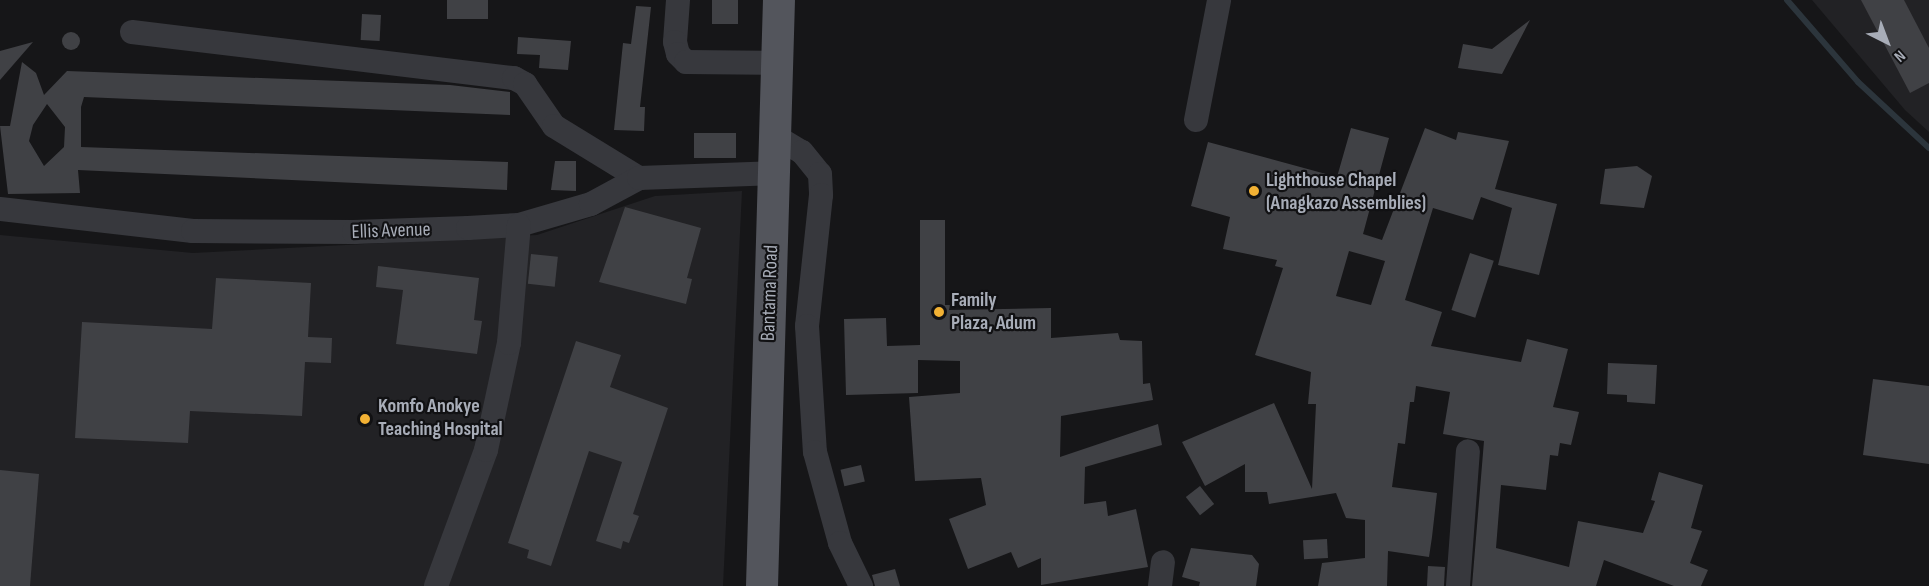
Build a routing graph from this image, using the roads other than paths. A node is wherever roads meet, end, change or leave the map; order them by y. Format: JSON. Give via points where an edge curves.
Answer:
{"nodes":[{"id":1,"x":678,"y":0,"type":"edge"},
{"id":2,"x":779,"y":0,"type":"edge"},
{"id":3,"x":1220,"y":0,"type":"edge"},
{"id":4,"x":132,"y":32,"type":"dead end"},
{"id":5,"x":777,"y":63,"type":"junction"},
{"id":6,"x":1196,"y":120,"type":"dead end"},
{"id":7,"x":775,"y":136,"type":"junction"},
{"id":8,"x":773,"y":173,"type":"junction"},
{"id":9,"x":639,"y":178,"type":"junction"},
{"id":10,"x":0,"y":209,"type":"edge"},
{"id":11,"x":519,"y":225,"type":"junction"},
{"id":12,"x":1468,"y":451,"type":"dead end"},
{"id":13,"x":1163,"y":562,"type":"dead end"},
{"id":14,"x":436,"y":586,"type":"edge"},
{"id":15,"x":762,"y":586,"type":"edge"},
{"id":16,"x":861,"y":586,"type":"edge"},
{"id":17,"x":1160,"y":586,"type":"edge"},
{"id":18,"x":1458,"y":586,"type":"edge"}],
"edges":[{"from":1,"to":5,"type":"street","via":[[675,42],[678,54],[686,62]]},
{"from":2,"to":5,"type":"main road","name":"Bantama Road"},
{"from":3,"to":6,"type":"street"},
{"from":4,"to":9,"type":"street","via":[[514,78],[525,84],[554,126]]},
{"from":5,"to":7,"type":"main road","name":"Bantama Road"},
{"from":7,"to":8,"type":"main road","name":"Bantama Road"},
{"from":7,"to":16,"type":"street","via":[[802,152],[820,174],[807,326],[815,452],[840,543]]},
{"from":8,"to":9,"type":"street","name":"Ellis Avenue"},
{"from":8,"to":15,"type":"main road","name":"Bantama Road"},
{"from":9,"to":11,"type":"street","name":"Ellis Avenue","via":[[591,204]]},
{"from":10,"to":11,"type":"street","name":"Ellis Avenue","via":[[193,231],[354,232]]},
{"from":11,"to":14,"type":"street","via":[[509,343],[486,450]]},
{"from":12,"to":18,"type":"street"},
{"from":13,"to":17,"type":"street"}]}
